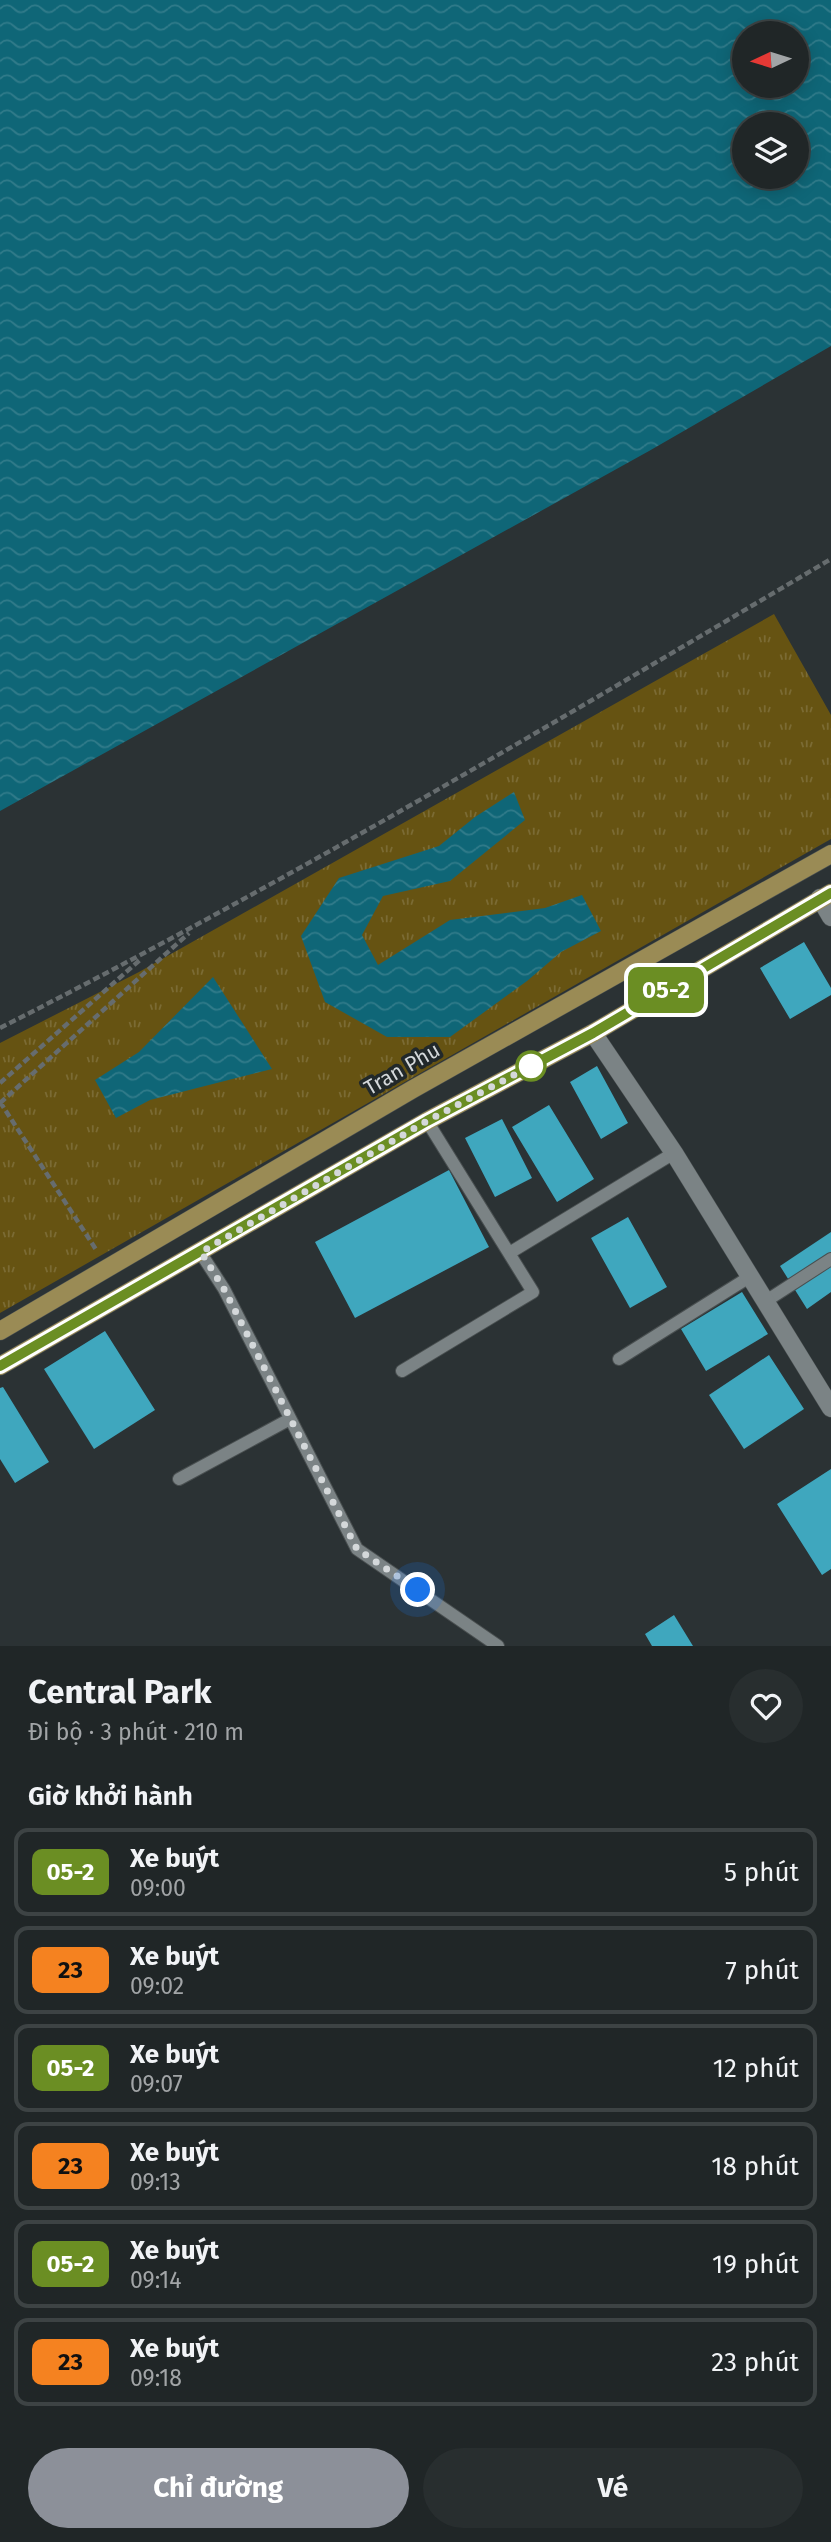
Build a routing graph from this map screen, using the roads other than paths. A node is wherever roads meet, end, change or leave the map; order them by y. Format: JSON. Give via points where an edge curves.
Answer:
{"nodes":[{"id":1,"x":831,"y":854,"type":"edge"},
{"id":2,"x":826,"y":896,"type":"edge"},
{"id":3,"x":831,"y":917,"type":"edge"},
{"id":4,"x":593,"y":1033,"type":"junction"},
{"id":5,"x":427,"y":1121,"type":"junction"},
{"id":6,"x":674,"y":1153,"type":"junction"},
{"id":7,"x":201,"y":1252,"type":"junction"},
{"id":8,"x":511,"y":1252,"type":"junction"},
{"id":9,"x":831,"y":1259,"type":"edge"},
{"id":10,"x":751,"y":1276,"type":"junction"},
{"id":11,"x":766,"y":1301,"type":"junction"},
{"id":12,"x":0,"y":1331,"type":"edge"},
{"id":13,"x":620,"y":1359,"type":"dead end"},
{"id":14,"x":0,"y":1366,"type":"edge"},
{"id":15,"x":402,"y":1371,"type":"dead end"},
{"id":16,"x":831,"y":1408,"type":"edge"},
{"id":17,"x":290,"y":1419,"type":"junction"},
{"id":18,"x":179,"y":1479,"type":"dead end"},
{"id":19,"x":498,"y":1646,"type":"edge"}],
"edges":[{"from":1,"to":12,"type":"main road","name":"Tran Phu","via":[[413,1089]]},
{"from":2,"to":3,"type":"street"},
{"from":2,"to":4,"type":"main road"},
{"from":4,"to":5,"type":"main road"},
{"from":4,"to":6,"type":"street"},
{"from":5,"to":7,"type":"main road"},
{"from":5,"to":8,"type":"lane"},
{"from":6,"to":8,"type":"lane"},
{"from":6,"to":10,"type":"street"},
{"from":7,"to":14,"type":"main road"},
{"from":7,"to":17,"type":"lane"},
{"from":8,"to":15,"type":"lane","via":[[533,1292]]},
{"from":9,"to":11,"type":"lane"},
{"from":10,"to":11,"type":"street"},
{"from":10,"to":13,"type":"lane"},
{"from":11,"to":16,"type":"street"},
{"from":17,"to":18,"type":"lane"},
{"from":17,"to":19,"type":"lane","via":[[357,1549]]}]}
